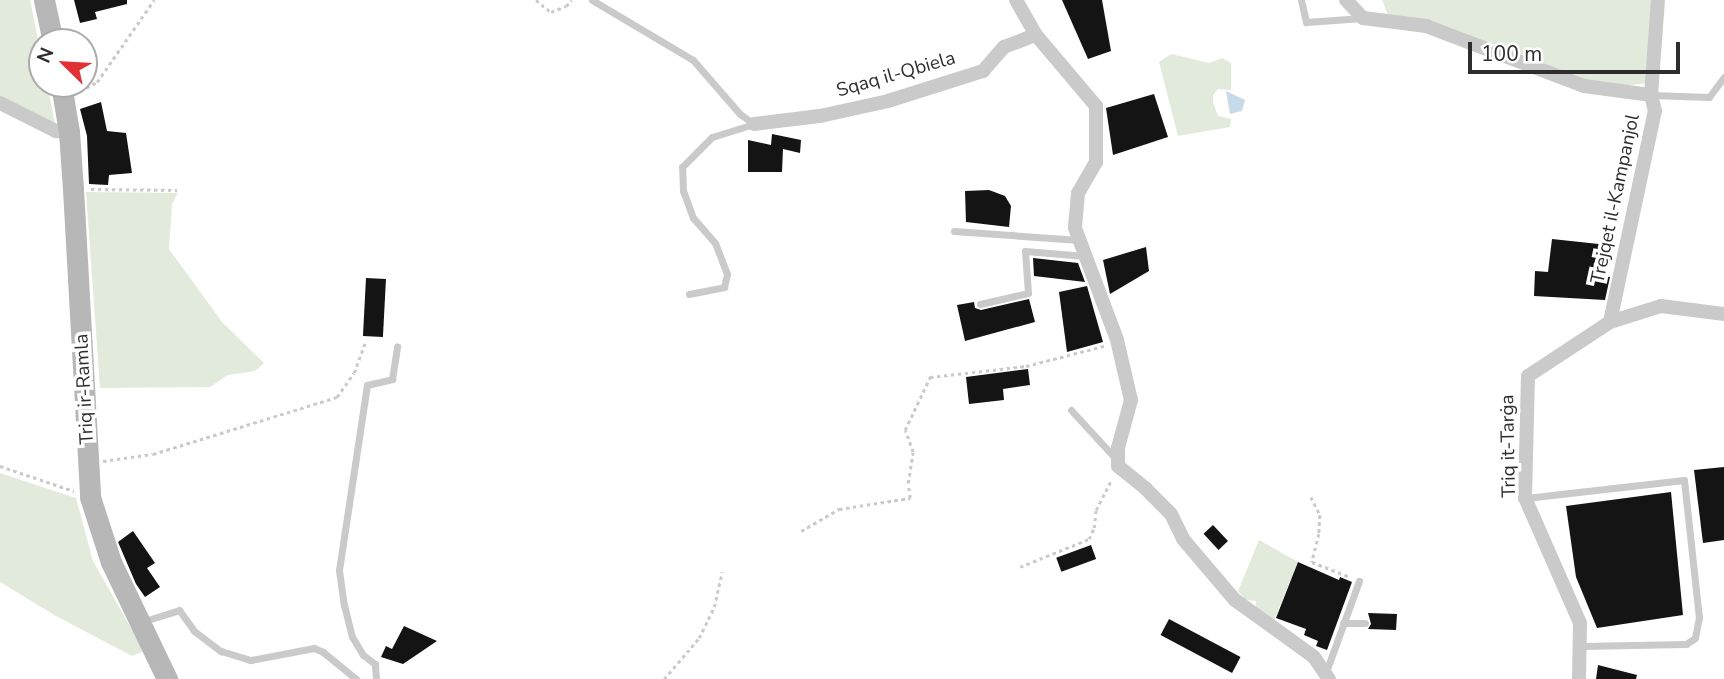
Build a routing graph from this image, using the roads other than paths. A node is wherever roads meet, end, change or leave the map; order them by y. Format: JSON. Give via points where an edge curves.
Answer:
{"nodes":[{"id":1,"x":44,"y":0,"type":"edge"},
{"id":2,"x":592,"y":0,"type":"edge"},
{"id":3,"x":1016,"y":0,"type":"edge"},
{"id":4,"x":1301,"y":0,"type":"edge"},
{"id":5,"x":1346,"y":0,"type":"edge"},
{"id":6,"x":1658,"y":0,"type":"edge"},
{"id":7,"x":1363,"y":18,"type":"junction"},
{"id":8,"x":50,"y":28,"type":"edge"},
{"id":9,"x":1036,"y":35,"type":"junction"},
{"id":10,"x":1724,"y":76,"type":"edge"},
{"id":11,"x":1650,"y":95,"type":"junction"},
{"id":12,"x":64,"y":98,"type":"edge"},
{"id":13,"x":0,"y":103,"type":"edge"},
{"id":14,"x":754,"y":124,"type":"junction"},
{"id":15,"x":69,"y":132,"type":"junction"},
{"id":16,"x":954,"y":231,"type":"dead end"},
{"id":17,"x":1079,"y":240,"type":"junction"},
{"id":18,"x":1085,"y":256,"type":"junction"},
{"id":19,"x":689,"y":294,"type":"dead end"},
{"id":20,"x":980,"y":304,"type":"dead end"},
{"id":21,"x":1724,"y":314,"type":"edge"},
{"id":22,"x":1609,"y":322,"type":"junction"},
{"id":23,"x":397,"y":346,"type":"dead end"},
{"id":24,"x":1071,"y":410,"type":"dead end"},
{"id":25,"x":1119,"y":464,"type":"junction"},
{"id":26,"x":1525,"y":498,"type":"junction"},
{"id":27,"x":1359,"y":581,"type":"dead end"},
{"id":28,"x":140,"y":622,"type":"junction"},
{"id":29,"x":1343,"y":623,"type":"junction"},
{"id":30,"x":1365,"y":623,"type":"dead end"},
{"id":31,"x":1581,"y":646,"type":"junction"},
{"id":32,"x":1327,"y":676,"type":"edge"},
{"id":33,"x":167,"y":679,"type":"edge"},
{"id":34,"x":356,"y":679,"type":"edge"},
{"id":35,"x":376,"y":679,"type":"edge"},
{"id":36,"x":1579,"y":679,"type":"edge"}],
"edges":[{"from":1,"to":8,"type":"main road"},
{"from":2,"to":14,"type":"lane","via":[[693,60]]},
{"from":3,"to":9,"type":"street"},
{"from":4,"to":7,"type":"lane","via":[[1306,22]]},
{"from":5,"to":7,"type":"street"},
{"from":6,"to":11,"type":"street","name":"Trejqet il-Kampanjol"},
{"from":7,"to":11,"type":"street","via":[[1426,26],[1584,86]]},
{"from":9,"to":14,"type":"street","name":"Sqaq il-Qbiela","via":[[1004,47],[983,71],[820,117]]},
{"from":9,"to":17,"type":"street","via":[[1096,106],[1096,162],[1078,193],[1075,229]]},
{"from":10,"to":11,"type":"lane","via":[[1709,97]]},
{"from":11,"to":22,"type":"street","name":"Trejqet il-Kampanjol","via":[[1655,111]]},
{"from":12,"to":15,"type":"main road","name":"Triq ir-Ramla"},
{"from":13,"to":15,"type":"street","via":[[56,131]]},
{"from":14,"to":19,"type":"lane","name":"Sqaq il-Qbiela","via":[[712,137],[682,167],[683,191],[693,218],[715,243],[727,274],[724,287]]},
{"from":15,"to":28,"type":"main road","name":"Triq ir-Ramla","via":[[90,497],[111,562]]},
{"from":16,"to":17,"type":"lane"},
{"from":17,"to":18,"type":"street"},
{"from":18,"to":20,"type":"lane","via":[[1025,251],[1028,293]]},
{"from":18,"to":25,"type":"street","via":[[1116,340],[1131,400],[1118,448]]},
{"from":21,"to":22,"type":"street","name":"Triq it-Tarġa","via":[[1661,306]]},
{"from":22,"to":26,"type":"street","name":"Triq it-Tarġa","via":[[1528,376]]},
{"from":23,"to":35,"type":"lane","via":[[392,379],[367,385],[339,569],[352,637],[375,664]]},
{"from":24,"to":25,"type":"lane"},
{"from":25,"to":32,"type":"street","via":[[1171,514],[1183,539],[1236,600],[1314,657]]},
{"from":26,"to":31,"type":"street","name":"Triq it-Tarġa","via":[[1580,623]]},
{"from":26,"to":31,"type":"lane","via":[[1684,480],[1699,617],[1695,638],[1686,644]]},
{"from":27,"to":29,"type":"lane"},
{"from":28,"to":33,"type":"main road","name":"Triq ir-Ramla"},
{"from":28,"to":34,"type":"lane","via":[[178,610],[194,631],[221,652],[251,660],[314,648]]},
{"from":29,"to":30,"type":"lane"},
{"from":29,"to":32,"type":"lane"},
{"from":31,"to":36,"type":"street","name":"Triq it-Tarġa"}]}
